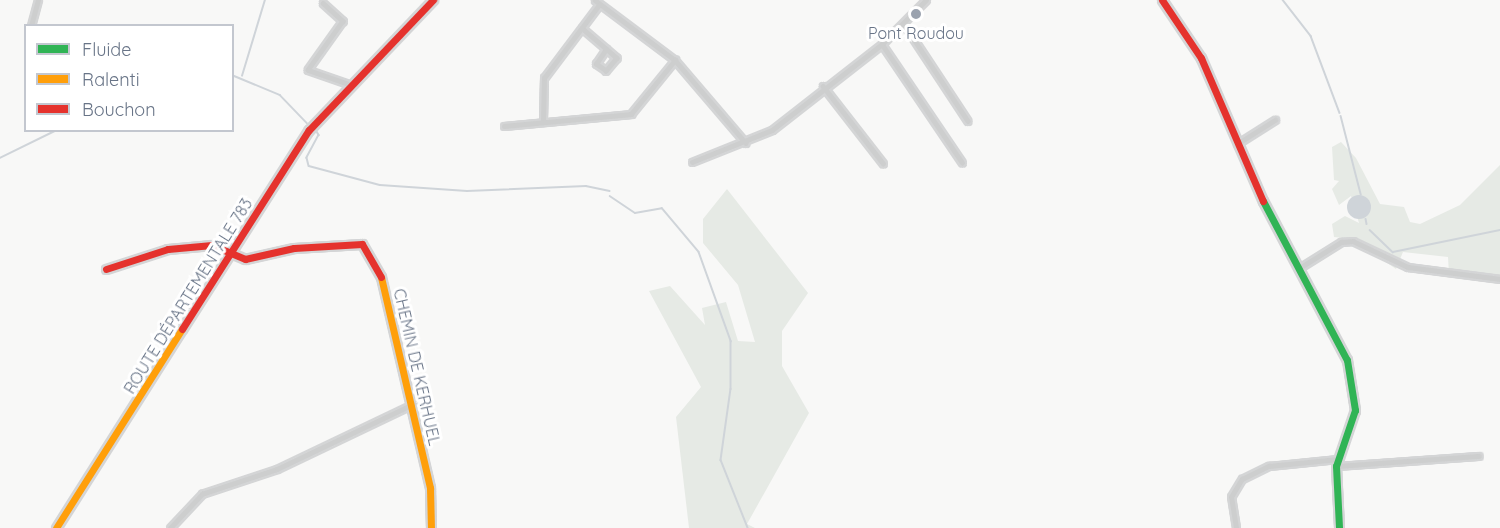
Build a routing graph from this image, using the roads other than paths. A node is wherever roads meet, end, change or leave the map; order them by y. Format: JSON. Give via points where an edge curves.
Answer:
{"nodes":[{"id":1,"x":38,"y":0,"type":"edge"},
{"id":2,"x":433,"y":0,"type":"edge"},
{"id":3,"x":926,"y":0,"type":"edge"},
{"id":4,"x":1162,"y":0,"type":"edge"},
{"id":5,"x":597,"y":2,"type":"edge"},
{"id":6,"x":323,"y":3,"type":"dead end"},
{"id":7,"x":32,"y":24,"type":"edge"},
{"id":8,"x":904,"y":24,"type":"junction"},
{"id":9,"x":582,"y":28,"type":"junction"},
{"id":10,"x":882,"y":44,"type":"junction"},
{"id":11,"x":606,"y":49,"type":"junction"},
{"id":12,"x":675,"y":60,"type":"junction"},
{"id":13,"x":349,"y":84,"type":"junction"},
{"id":14,"x":824,"y":86,"type":"junction"},
{"id":15,"x":1275,"y":120,"type":"dead end"},
{"id":16,"x":543,"y":121,"type":"junction"},
{"id":17,"x":968,"y":121,"type":"dead end"},
{"id":18,"x":504,"y":126,"type":"dead end"},
{"id":19,"x":746,"y":143,"type":"junction"},
{"id":20,"x":1237,"y":144,"type":"junction"},
{"id":21,"x":692,"y":162,"type":"dead end"},
{"id":22,"x":963,"y":162,"type":"dead end"},
{"id":23,"x":883,"y":163,"type":"dead end"},
{"id":24,"x":231,"y":254,"type":"junction"},
{"id":25,"x":106,"y":269,"type":"dead end"},
{"id":26,"x":1298,"y":269,"type":"junction"},
{"id":27,"x":1500,"y":279,"type":"edge"},
{"id":28,"x":413,"y":404,"type":"junction"},
{"id":29,"x":1479,"y":456,"type":"dead end"},
{"id":30,"x":1337,"y":463,"type":"junction"},
{"id":31,"x":56,"y":528,"type":"edge"},
{"id":32,"x":170,"y":528,"type":"edge"},
{"id":33,"x":431,"y":528,"type":"edge"},
{"id":34,"x":1236,"y":528,"type":"edge"},
{"id":35,"x":1339,"y":528,"type":"edge"}],
"edges":[{"from":1,"to":7,"type":"street"},
{"from":2,"to":13,"type":"street","name":"ROUTE DÉPARTEMENTALE 783"},
{"from":3,"to":8,"type":"street"},
{"from":4,"to":20,"type":"street","via":[[1201,58]]},
{"from":5,"to":9,"type":"street"},
{"from":5,"to":12,"type":"street"},
{"from":6,"to":13,"type":"street","via":[[343,21],[308,70]]},
{"from":8,"to":10,"type":"street"},
{"from":8,"to":17,"type":"street"},
{"from":9,"to":11,"type":"street"},
{"from":9,"to":16,"type":"street","via":[[544,78]]},
{"from":10,"to":14,"type":"street"},
{"from":10,"to":22,"type":"street"},
{"from":11,"to":11,"type":"street","via":[[617,58],[606,71],[596,64]]},
{"from":12,"to":16,"type":"street","via":[[631,114]]},
{"from":12,"to":19,"type":"street"},
{"from":13,"to":24,"type":"street","name":"ROUTE DÉPARTEMENTALE 783","via":[[309,130]]},
{"from":14,"to":19,"type":"street"},
{"from":14,"to":23,"type":"street"},
{"from":15,"to":20,"type":"street"},
{"from":16,"to":18,"type":"street"},
{"from":19,"to":21,"type":"street"},
{"from":20,"to":26,"type":"street","via":[[1274,228]]},
{"from":24,"to":25,"type":"street","via":[[212,244],[168,249]]},
{"from":24,"to":28,"type":"street","name":"CHEMIN DE KERHUEL","via":[[245,259],[294,248],[362,244],[377,264],[387,295]]},
{"from":24,"to":31,"type":"street","name":"ROUTE DÉPARTEMENTALE 783"},
{"from":26,"to":27,"type":"street","via":[[1341,242],[1353,241],[1408,267]]},
{"from":26,"to":30,"type":"street","via":[[1339,337],[1354,384],[1355,417]]},
{"from":28,"to":32,"type":"street","via":[[277,469],[202,494]]},
{"from":28,"to":33,"type":"street","name":"CHEMIN DE KERHUEL"},
{"from":29,"to":30,"type":"street"},
{"from":30,"to":34,"type":"street","via":[[1269,466],[1242,479],[1231,497]]},
{"from":30,"to":35,"type":"street"}]}
